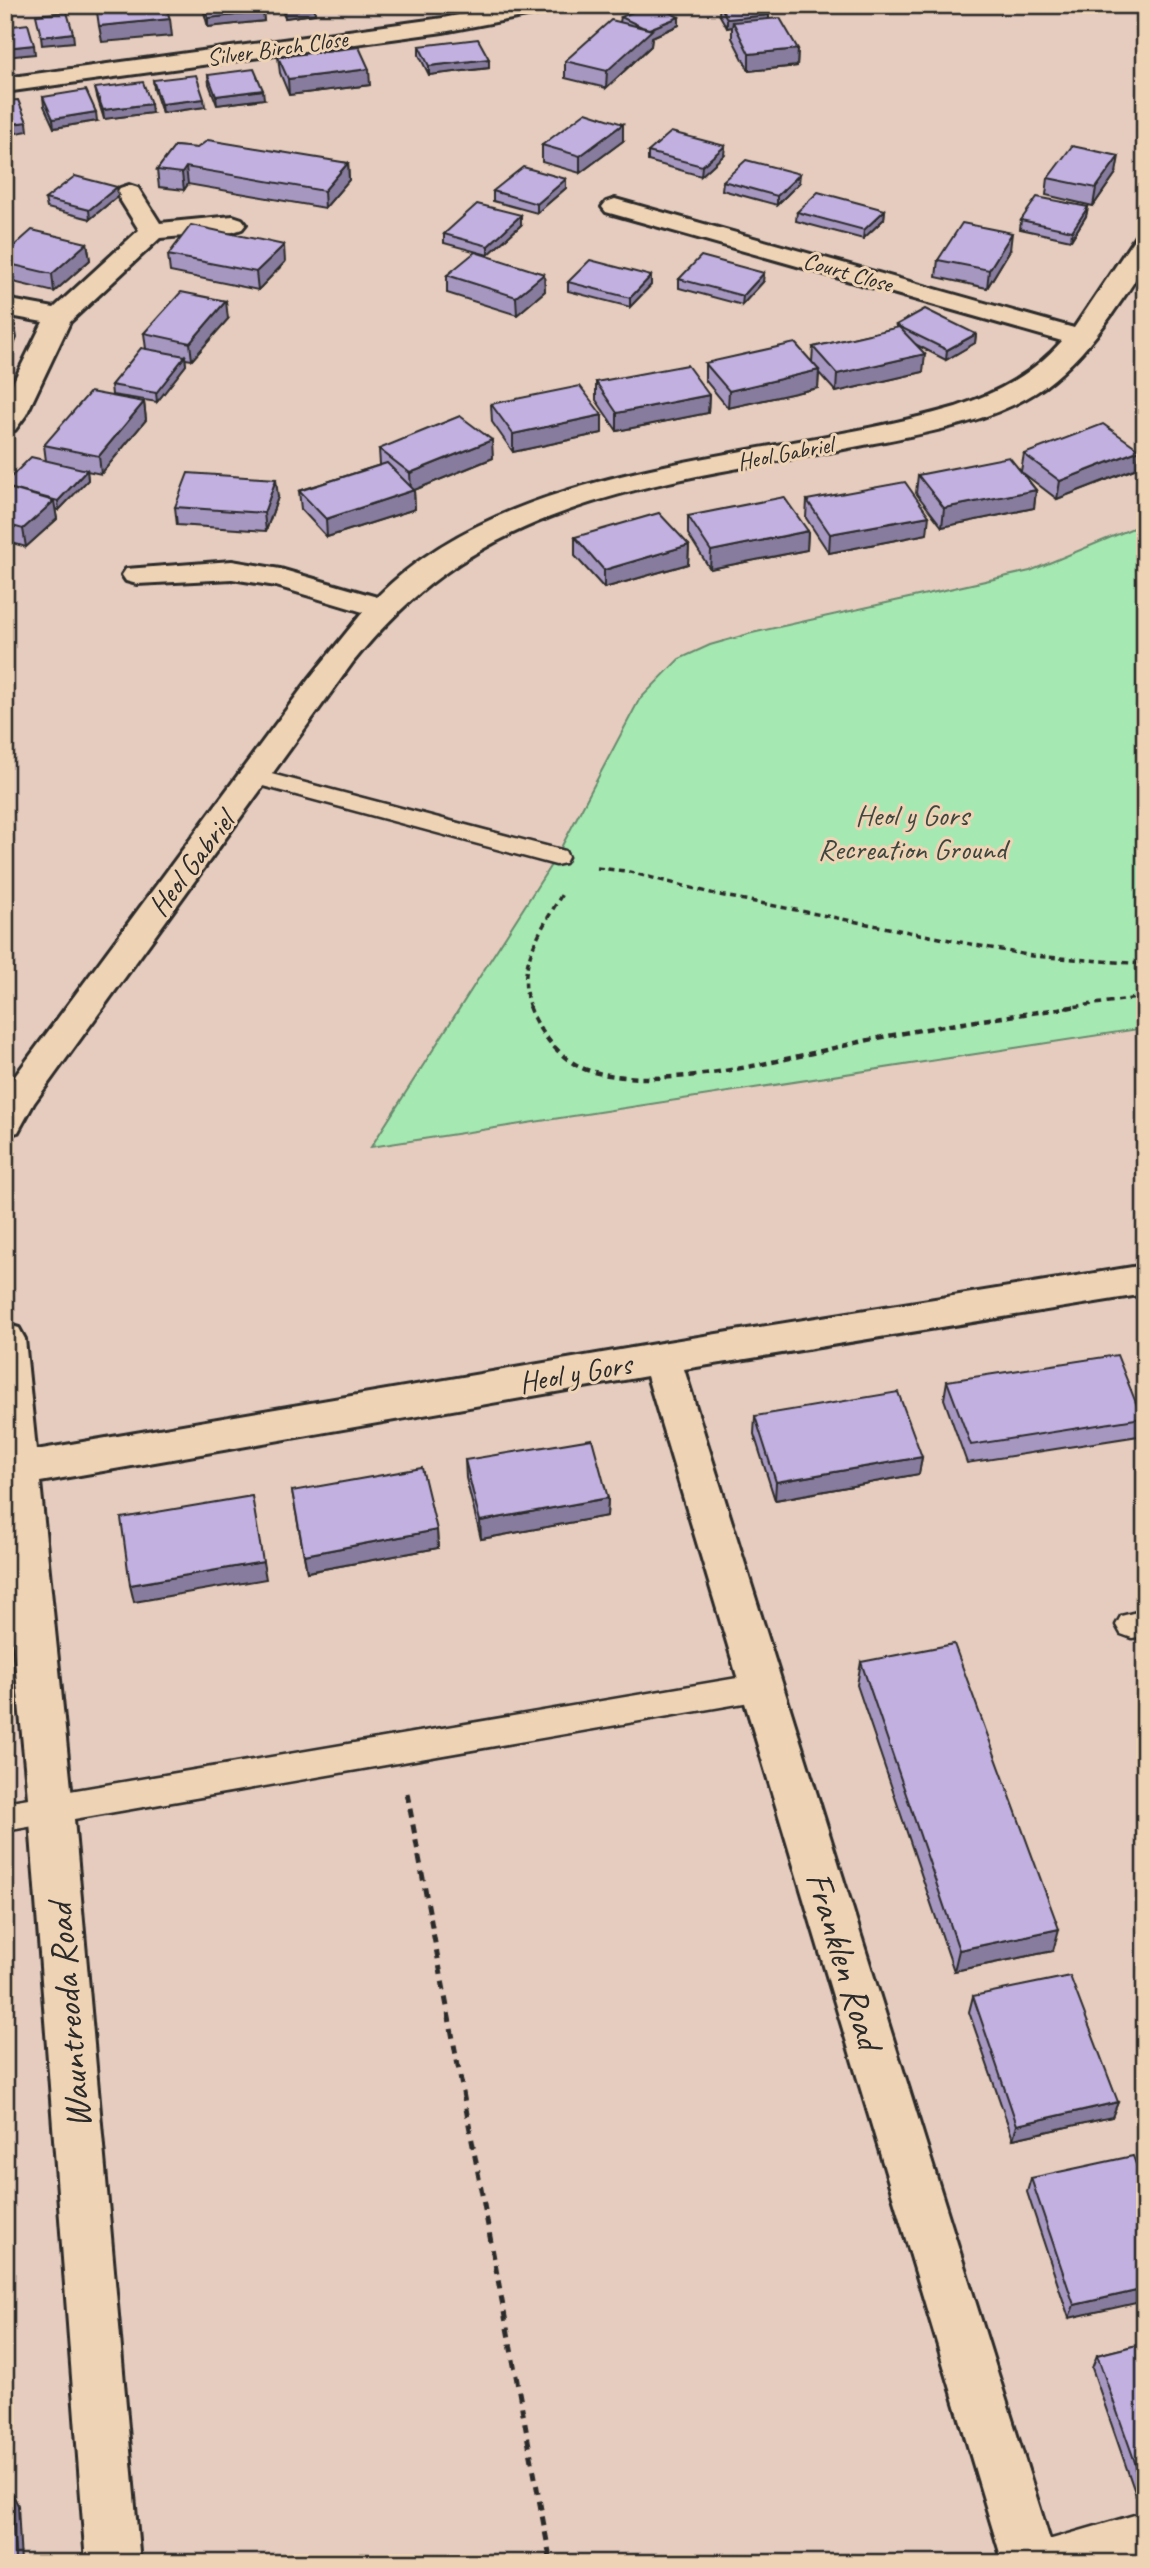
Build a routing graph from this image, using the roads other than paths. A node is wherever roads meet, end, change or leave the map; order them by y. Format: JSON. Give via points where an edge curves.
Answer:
{"nodes":[{"id":1,"x":548,"y":5,"type":"edge"},
{"id":2,"x":5,"y":85,"type":"edge"},
{"id":3,"x":129,"y":193,"type":"dead end"},
{"id":4,"x":615,"y":207,"type":"dead end"},
{"id":5,"x":233,"y":224,"type":"dead end"},
{"id":6,"x":153,"y":231,"type":"junction"},
{"id":7,"x":1145,"y":241,"type":"edge"},
{"id":8,"x":5,"y":307,"type":"edge"},
{"id":9,"x":60,"y":317,"type":"junction"},
{"id":10,"x":1080,"y":338,"type":"junction"},
{"id":11,"x":5,"y":424,"type":"edge"},
{"id":12,"x":137,"y":575,"type":"dead end"},
{"id":13,"x":382,"y":608,"type":"junction"},
{"id":14,"x":256,"y":776,"type":"junction"},
{"id":15,"x":556,"y":857,"type":"road end"},
{"id":16,"x":5,"y":1123,"type":"edge"},
{"id":17,"x":1145,"y":1279,"type":"edge"},
{"id":18,"x":5,"y":1339,"type":"edge"},
{"id":19,"x":661,"y":1358,"type":"junction"},
{"id":20,"x":12,"y":1471,"type":"edge"},
{"id":21,"x":761,"y":1687,"type":"junction"},
{"id":22,"x":51,"y":1808,"type":"junction"},
{"id":23,"x":5,"y":1817,"type":"edge"},
{"id":24,"x":1145,"y":2532,"type":"edge"},
{"id":25,"x":113,"y":2563,"type":"edge"},
{"id":26,"x":1030,"y":2563,"type":"edge"},
{"id":27,"x":1038,"y":2563,"type":"edge"}],
"edges":[{"from":1,"to":2,"type":"street","name":"Silver Birch Close","via":[[443,25]]},
{"from":3,"to":6,"type":"street"},
{"from":4,"to":10,"type":"street","name":"Court Close"},
{"from":5,"to":6,"type":"street"},
{"from":6,"to":9,"type":"street"},
{"from":7,"to":10,"type":"street","name":"Heol Gabriel"},
{"from":8,"to":9,"type":"street"},
{"from":9,"to":11,"type":"street"},
{"from":10,"to":13,"type":"street","name":"Heol Gabriel","via":[[1034,381],[967,413],[554,505],[450,554]]},
{"from":12,"to":13,"type":"street","via":[[232,570],[280,578]]},
{"from":13,"to":14,"type":"street","name":"Heol Gabriel","via":[[352,640]]},
{"from":14,"to":15,"type":"lane"},
{"from":14,"to":16,"type":"street","name":"Heol Gabriel","via":[[20,1096]]},
{"from":17,"to":19,"type":"street","name":"Heol y Gors"},
{"from":18,"to":20,"type":"street"},
{"from":19,"to":20,"type":"street","name":"Heol y Gors"},
{"from":19,"to":21,"type":"street","name":"Franklen Road"},
{"from":20,"to":22,"type":"street","name":"Wauntreoda Road"},
{"from":21,"to":22,"type":"lane"},
{"from":21,"to":26,"type":"street","name":"Franklen Road"},
{"from":22,"to":23,"type":"lane"},
{"from":22,"to":25,"type":"street","name":"Wauntreoda Road"},
{"from":24,"to":27,"type":"lane"}]}
